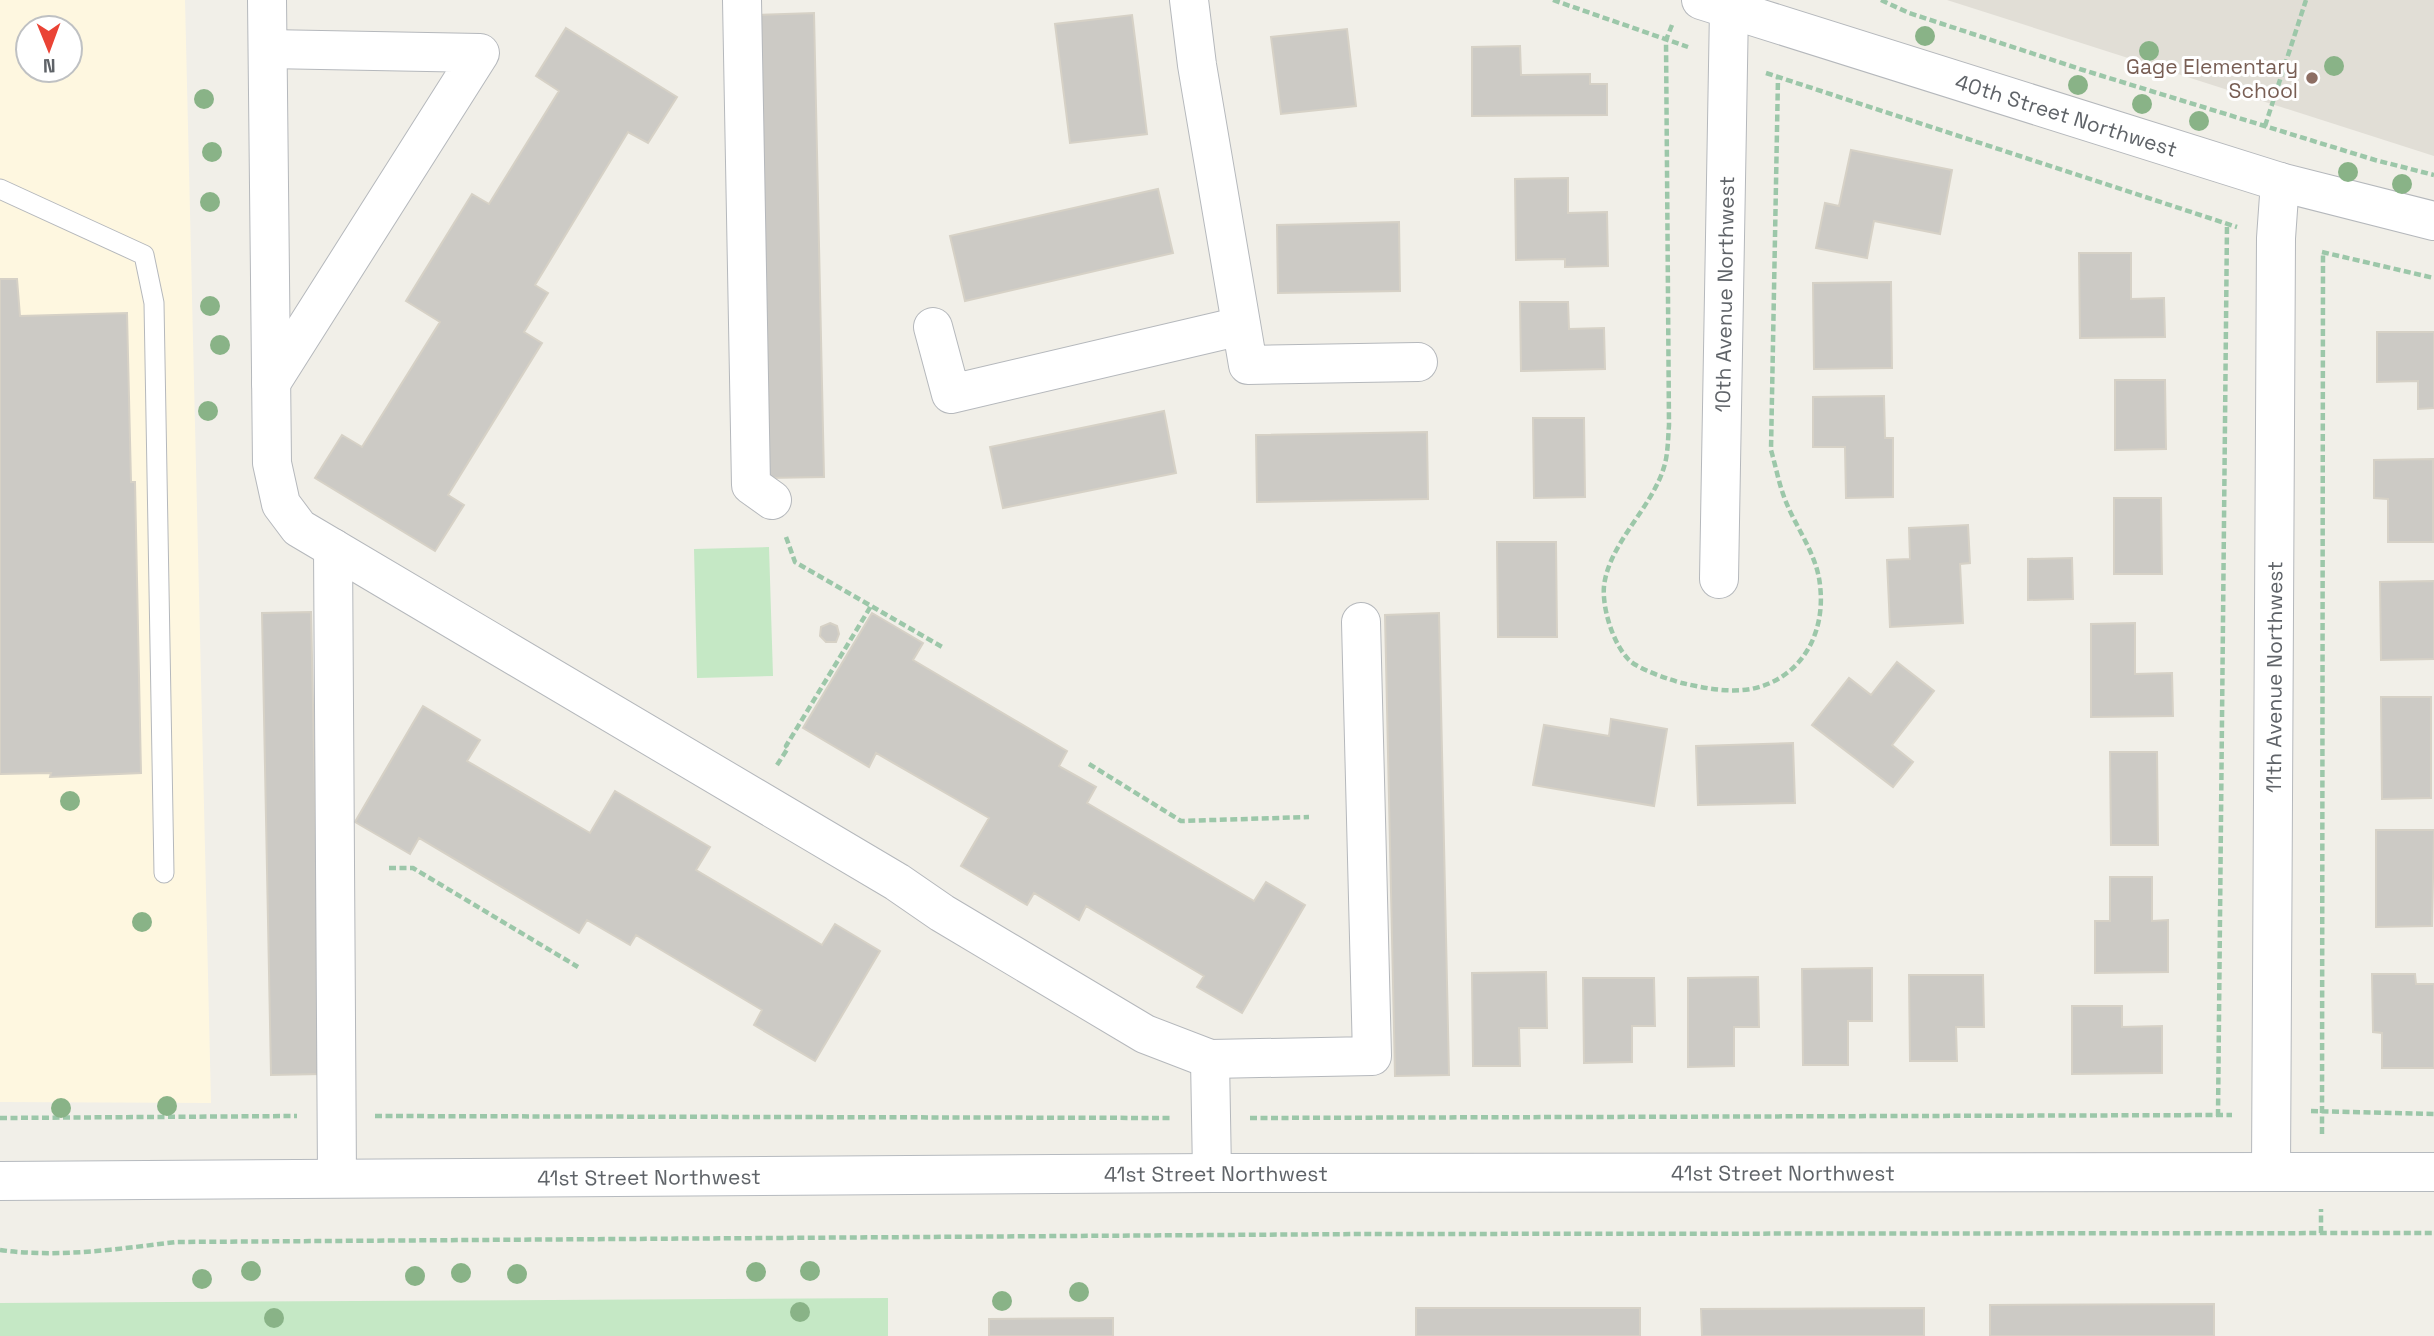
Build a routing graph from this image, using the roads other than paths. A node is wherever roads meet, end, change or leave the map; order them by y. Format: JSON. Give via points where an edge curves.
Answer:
{"nodes":[{"id":1,"x":267,"y":0,"type":"edge"},
{"id":2,"x":742,"y":0,"type":"edge"},
{"id":3,"x":1189,"y":0,"type":"edge"},
{"id":4,"x":1715,"y":4,"type":"edge"},
{"id":5,"x":268,"y":49,"type":"junction"},
{"id":6,"x":2280,"y":182,"type":"junction"},
{"id":7,"x":0,"y":188,"type":"edge"},
{"id":8,"x":2434,"y":221,"type":"edge"},
{"id":9,"x":933,"y":327,"type":"dead end"},
{"id":10,"x":1241,"y":327,"type":"junction"},
{"id":11,"x":1418,"y":362,"type":"dead end"},
{"id":12,"x":271,"y":383,"type":"junction"},
{"id":13,"x":772,"y":500,"type":"road end"},
{"id":14,"x":333,"y":548,"type":"junction"},
{"id":15,"x":1719,"y":579,"type":"dead end"},
{"id":16,"x":1361,"y":622,"type":"dead end"},
{"id":17,"x":164,"y":873,"type":"dead end"},
{"id":18,"x":1210,"y":1059,"type":"junction"},
{"id":19,"x":2271,"y":1172,"type":"junction"},
{"id":20,"x":2434,"y":1172,"type":"edge"},
{"id":21,"x":1212,"y":1173,"type":"junction"},
{"id":22,"x":337,"y":1178,"type":"junction"},
{"id":23,"x":0,"y":1181,"type":"edge"}],
"edges":[{"from":1,"to":5,"type":"street"},
{"from":2,"to":13,"type":"street","via":[[751,485]]},
{"from":3,"to":10,"type":"street"},
{"from":4,"to":6,"type":"street","name":"40th Street Northwest"},
{"from":4,"to":15,"type":"street","name":"10th Avenue Northwest"},
{"from":5,"to":12,"type":"street"},
{"from":5,"to":12,"type":"street","via":[[480,53]]},
{"from":6,"to":8,"type":"street","name":"40th Street Northwest"},
{"from":6,"to":19,"type":"street","name":"11th Avenue Northwest"},
{"from":7,"to":17,"type":"lane","via":[[144,255],[154,303]]},
{"from":9,"to":10,"type":"street","via":[[951,394]]},
{"from":10,"to":11,"type":"street","via":[[1248,365]]},
{"from":12,"to":14,"type":"street","via":[[272,463],[281,503],[299,528]]},
{"from":14,"to":18,"type":"street","via":[[1145,1034]]},
{"from":14,"to":22,"type":"street"},
{"from":16,"to":18,"type":"street","via":[[1372,1056]]},
{"from":18,"to":21,"type":"street"},
{"from":19,"to":20,"type":"street","name":"41st Street Northwest"},
{"from":19,"to":21,"type":"street","name":"41st Street Northwest"},
{"from":21,"to":22,"type":"street","name":"41st Street Northwest"},
{"from":22,"to":23,"type":"street","name":"41st Street Northwest"}]}
